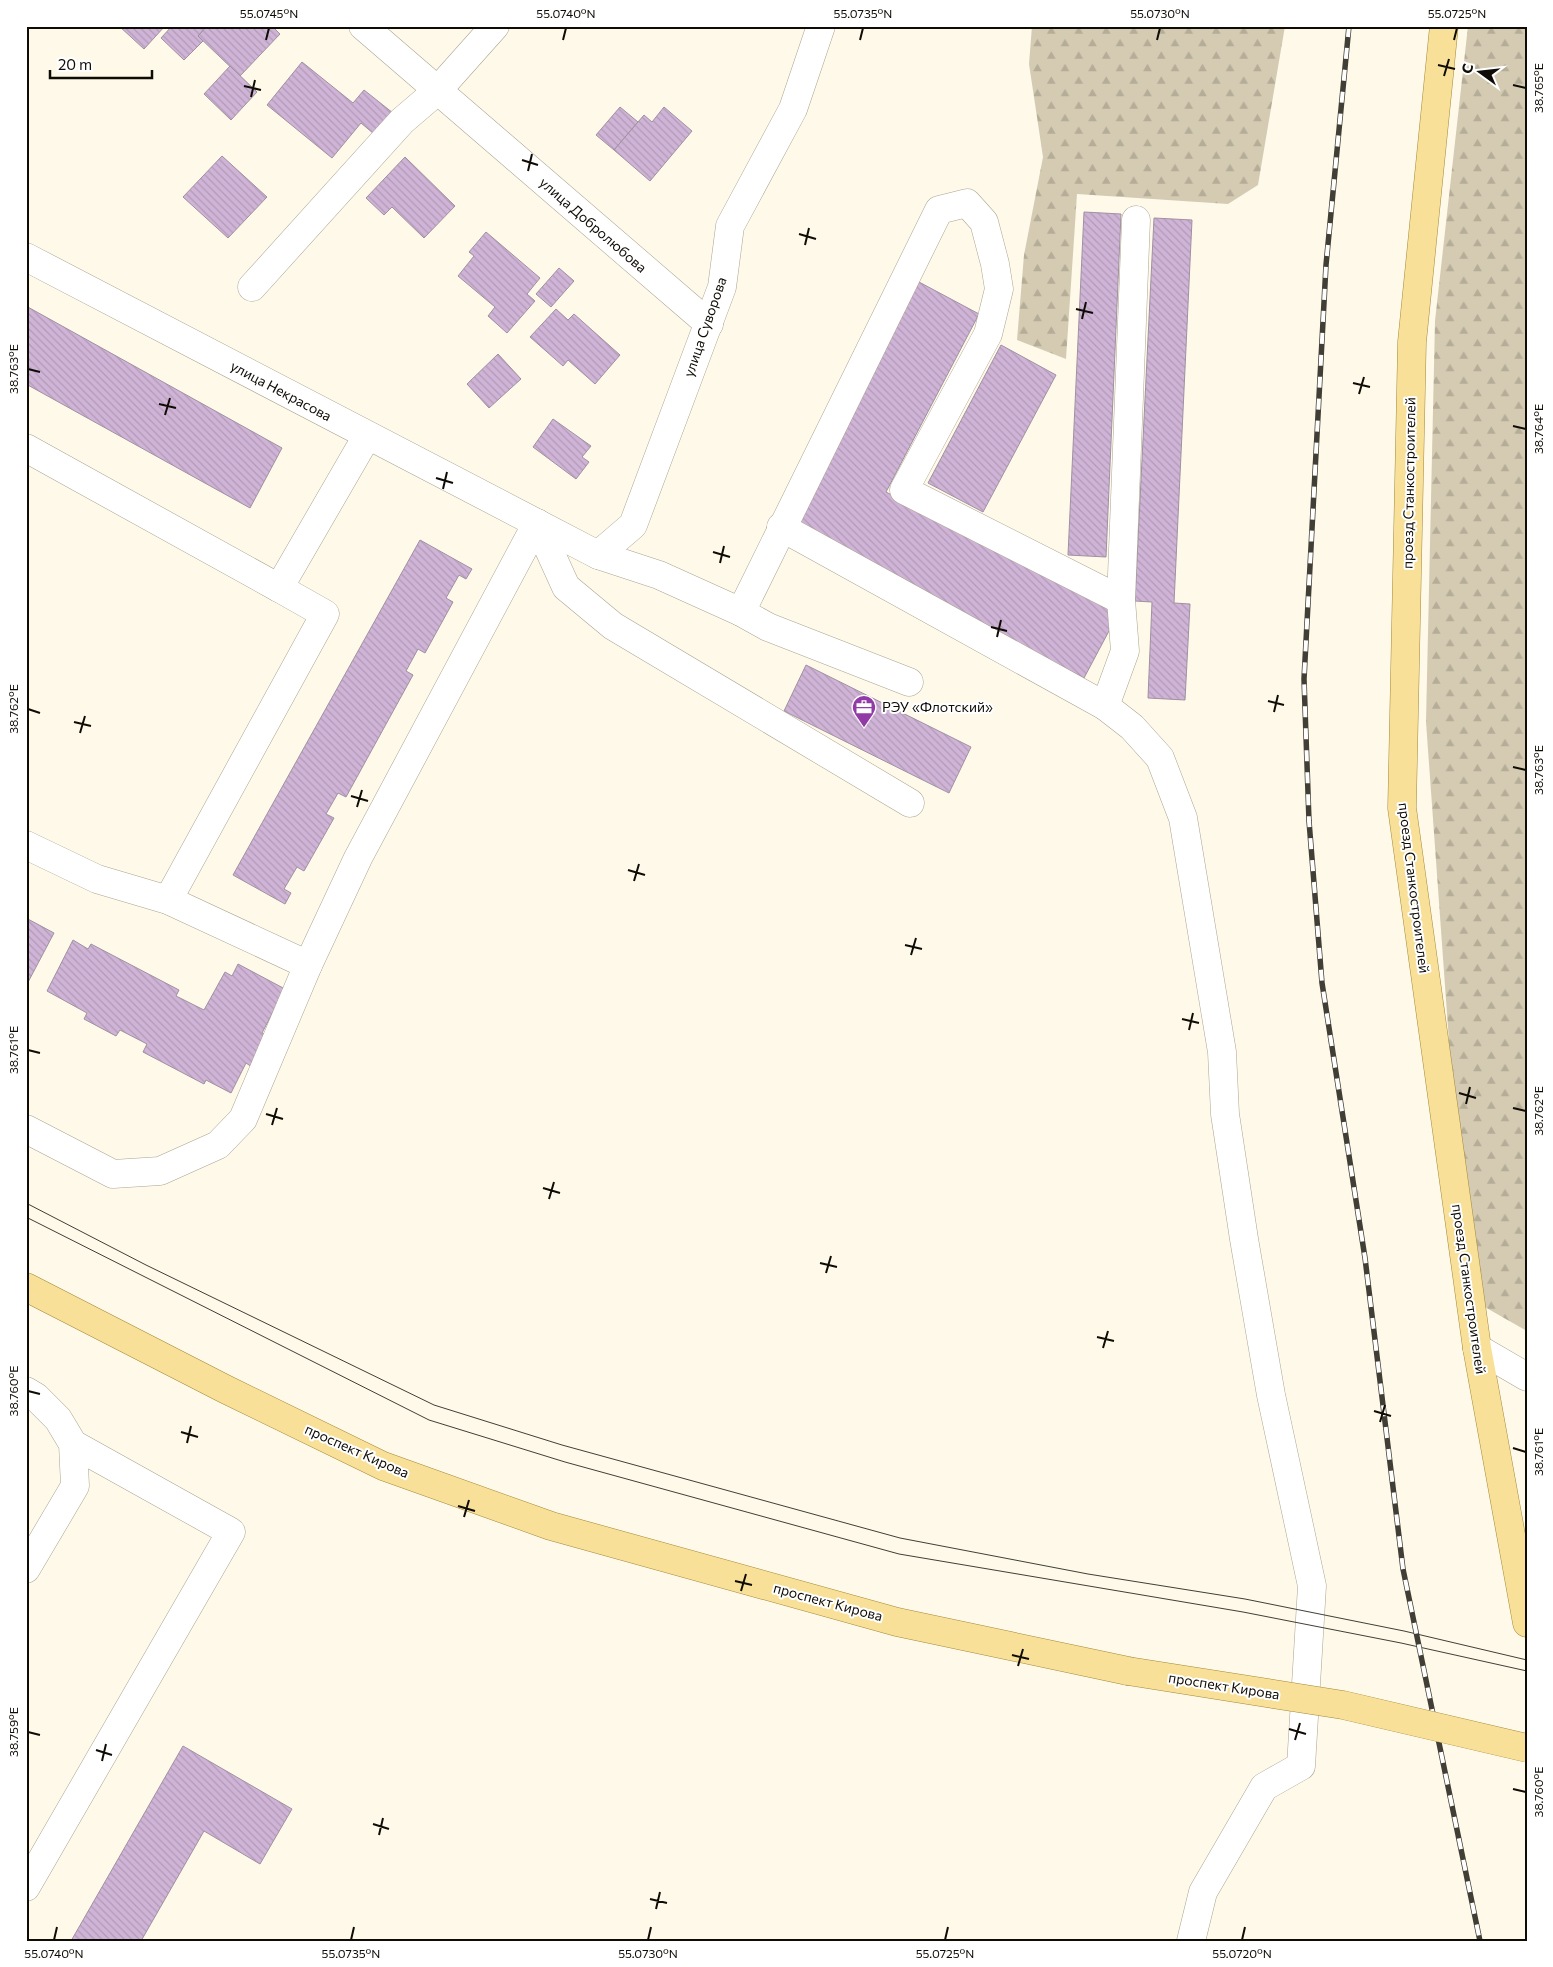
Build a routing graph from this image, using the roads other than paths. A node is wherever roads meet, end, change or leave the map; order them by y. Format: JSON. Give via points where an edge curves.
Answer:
{"nodes":[{"id":1,"x":364,"y":26,"type":"edge"},
{"id":2,"x":496,"y":26,"type":"edge"},
{"id":3,"x":821,"y":26,"type":"edge"},
{"id":4,"x":1444,"y":26,"type":"edge"},
{"id":5,"x":437,"y":91,"type":"junction"},
{"id":6,"x":1136,"y":220,"type":"dead end"},
{"id":7,"x":26,"y":257,"type":"edge"},
{"id":8,"x":252,"y":287,"type":"dead end"},
{"id":9,"x":709,"y":324,"type":"junction"},
{"id":10,"x":367,"y":436,"type":"junction"},
{"id":11,"x":26,"y":448,"type":"edge"},
{"id":12,"x":537,"y":523,"type":"junction"},
{"id":13,"x":782,"y":527,"type":"junction"},
{"id":14,"x":598,"y":555,"type":"junction"},
{"id":15,"x":279,"y":588,"type":"junction"},
{"id":16,"x":1121,"y":600,"type":"junction"},
{"id":17,"x":741,"y":612,"type":"junction"},
{"id":18,"x":909,"y":682,"type":"dead end"},
{"id":19,"x":1105,"y":706,"type":"junction"},
{"id":20,"x":910,"y":803,"type":"dead end"},
{"id":21,"x":26,"y":845,"type":"edge"},
{"id":22,"x":168,"y":900,"type":"junction"},
{"id":23,"x":308,"y":965,"type":"junction"},
{"id":24,"x":26,"y":1129,"type":"edge"},
{"id":25,"x":26,"y":1287,"type":"edge"},
{"id":26,"x":1477,"y":1348,"type":"junction"},
{"id":27,"x":1527,"y":1376,"type":"edge"},
{"id":28,"x":26,"y":1391,"type":"edge"},
{"id":29,"x":73,"y":1444,"type":"junction"},
{"id":30,"x":26,"y":1569,"type":"edge"},
{"id":31,"x":1527,"y":1623,"type":"edge"},
{"id":32,"x":1527,"y":1748,"type":"edge"},
{"id":33,"x":26,"y":1887,"type":"edge"},
{"id":34,"x":1192,"y":1941,"type":"edge"}],
"edges":[{"from":1,"to":5,"type":"street","name":"улица Добролюбова"},
{"from":2,"to":5,"type":"street"},
{"from":3,"to":9,"type":"street","name":"улица Суворова","via":[[793,109],[730,226],[722,286]]},
{"from":4,"to":26,"type":"main road","name":"проезд Станкостроителей","via":[[1412,342],[1402,808]]},
{"from":5,"to":8,"type":"street","via":[[402,121]]},
{"from":5,"to":9,"type":"street","name":"улица Добролюбова"},
{"from":6,"to":16,"type":"street"},
{"from":7,"to":10,"type":"street","name":"улица Некрасова"},
{"from":9,"to":14,"type":"street","name":"улица Суворова","via":[[632,524]]},
{"from":10,"to":12,"type":"street","name":"улица Некрасова"},
{"from":10,"to":15,"type":"street"},
{"from":11,"to":15,"type":"street"},
{"from":12,"to":14,"type":"street"},
{"from":12,"to":20,"type":"street","via":[[566,587],[613,626]]},
{"from":12,"to":23,"type":"street","via":[[358,858]]},
{"from":13,"to":16,"type":"street","via":[[939,210],[967,203],[984,222],[998,289],[988,334],[904,490]]},
{"from":13,"to":17,"type":"street"},
{"from":13,"to":19,"type":"street"},
{"from":14,"to":17,"type":"street","via":[[660,575]]},
{"from":15,"to":22,"type":"street","via":[[325,614]]},
{"from":16,"to":19,"type":"street","via":[[1125,651]]},
{"from":17,"to":18,"type":"street","via":[[768,627]]},
{"from":19,"to":34,"type":"street","via":[[1132,728],[1160,758],[1183,818],[1222,1052],[1225,1114],[1271,1395],[1312,1586],[1301,1766],[1264,1787],[1203,1892]]},
{"from":21,"to":22,"type":"street","via":[[97,879]]},
{"from":22,"to":23,"type":"street"},
{"from":23,"to":24,"type":"street","via":[[243,1119],[218,1145],[160,1171],[113,1174]]},
{"from":25,"to":32,"type":"main road","name":"проспект Кирова","bridge":true,"via":[[383,1466],[541,1522],[897,1622],[1128,1670],[1343,1705]]},
{"from":26,"to":27,"type":"street"},
{"from":26,"to":31,"type":"main road","name":"проезд Станкостроителей"},
{"from":28,"to":29,"type":"street","via":[[58,1419]]},
{"from":29,"to":30,"type":"street","via":[[75,1486]]},
{"from":29,"to":33,"type":"street","via":[[231,1532]]}]}
